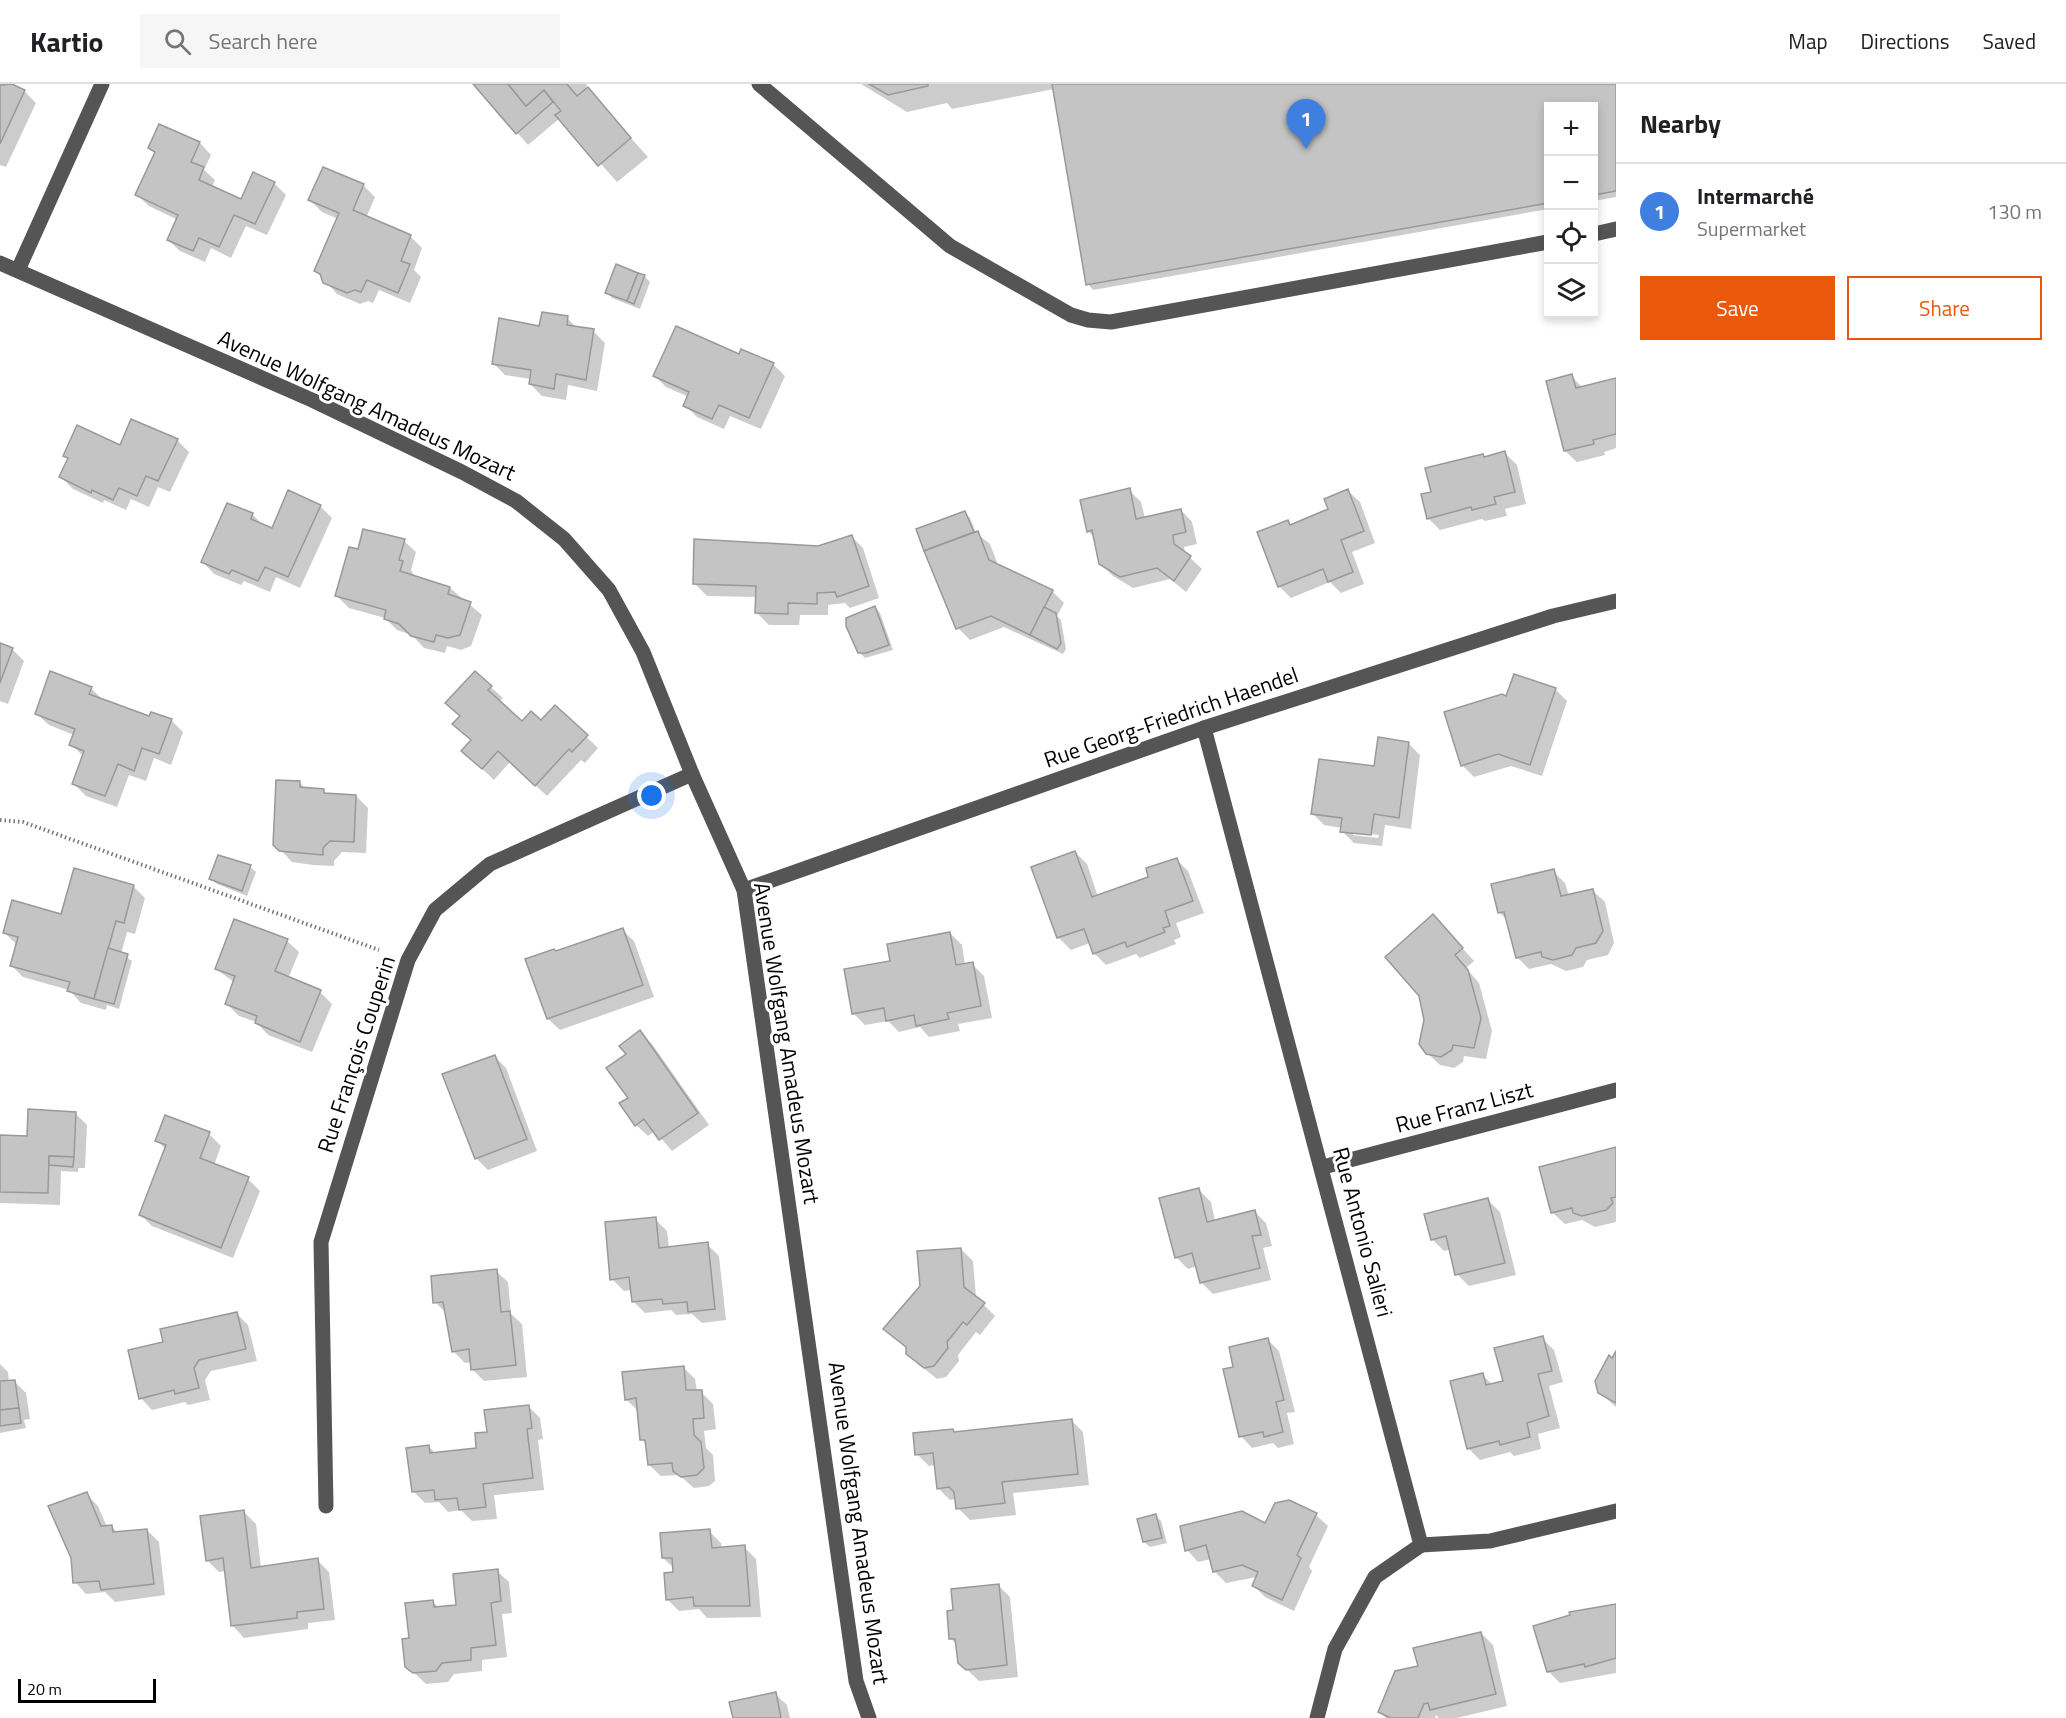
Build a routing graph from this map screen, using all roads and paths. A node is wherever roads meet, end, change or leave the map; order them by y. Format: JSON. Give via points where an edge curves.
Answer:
{"nodes":[{"id":1,"x":102,"y":84,"type":"edge"},
{"id":2,"x":759,"y":84,"type":"edge"},
{"id":3,"x":1616,"y":230,"type":"edge"},
{"id":4,"x":1598,"y":233,"type":"edge"},
{"id":5,"x":1544,"y":243,"type":"edge"},
{"id":6,"x":0,"y":263,"type":"edge"},
{"id":7,"x":18,"y":270,"type":"junction"},
{"id":8,"x":1616,"y":601,"type":"edge"},
{"id":9,"x":1204,"y":728,"type":"junction"},
{"id":10,"x":692,"y":774,"type":"junction"},
{"id":11,"x":0,"y":820,"type":"edge"},
{"id":12,"x":744,"y":890,"type":"junction"},
{"id":13,"x":408,"y":960,"type":"junction"},
{"id":14,"x":1616,"y":1090,"type":"edge"},
{"id":15,"x":1323,"y":1167,"type":"junction"},
{"id":16,"x":326,"y":1506,"type":"dead end"},
{"id":17,"x":1616,"y":1511,"type":"edge"},
{"id":18,"x":1421,"y":1545,"type":"junction"},
{"id":19,"x":869,"y":1718,"type":"edge"},
{"id":20,"x":1317,"y":1718,"type":"edge"}],
"edges":[{"from":1,"to":7,"type":"street"},
{"from":2,"to":5,"type":"street","via":[[950,246],[1071,315],[1088,320],[1112,322]]},
{"from":3,"to":4,"type":"street"},
{"from":6,"to":7,"type":"street","name":"Avenue Wolfgang Amadeus Mozart"},
{"from":7,"to":10,"type":"street","name":"Avenue Wolfgang Amadeus Mozart","via":[[312,400],[516,501],[564,539],[609,590],[643,652]]},
{"from":8,"to":9,"type":"street","name":"Rue Georg-Friedrich Haendel","via":[[1553,616]]},
{"from":9,"to":12,"type":"street","name":"Rue Georg-Friedrich Haendel"},
{"from":9,"to":15,"type":"street","name":"Rue Antonio Salieri"},
{"from":10,"to":12,"type":"street","name":"Avenue Wolfgang Amadeus Mozart"},
{"from":10,"to":13,"type":"street","name":"Rue François Couperin","via":[[490,864],[435,910]]},
{"from":11,"to":13,"type":"path","via":[[23,822]]},
{"from":12,"to":19,"type":"street","name":"Avenue Wolfgang Amadeus Mozart","via":[[856,1681]]},
{"from":13,"to":16,"type":"street","name":"Rue François Couperin","via":[[321,1242]]},
{"from":14,"to":15,"type":"street","name":"Rue Franz Liszt"},
{"from":15,"to":18,"type":"street","name":"Rue Antonio Salieri"},
{"from":17,"to":18,"type":"street","via":[[1490,1541]]},
{"from":18,"to":20,"type":"street","via":[[1375,1578],[1335,1649]]}]}
